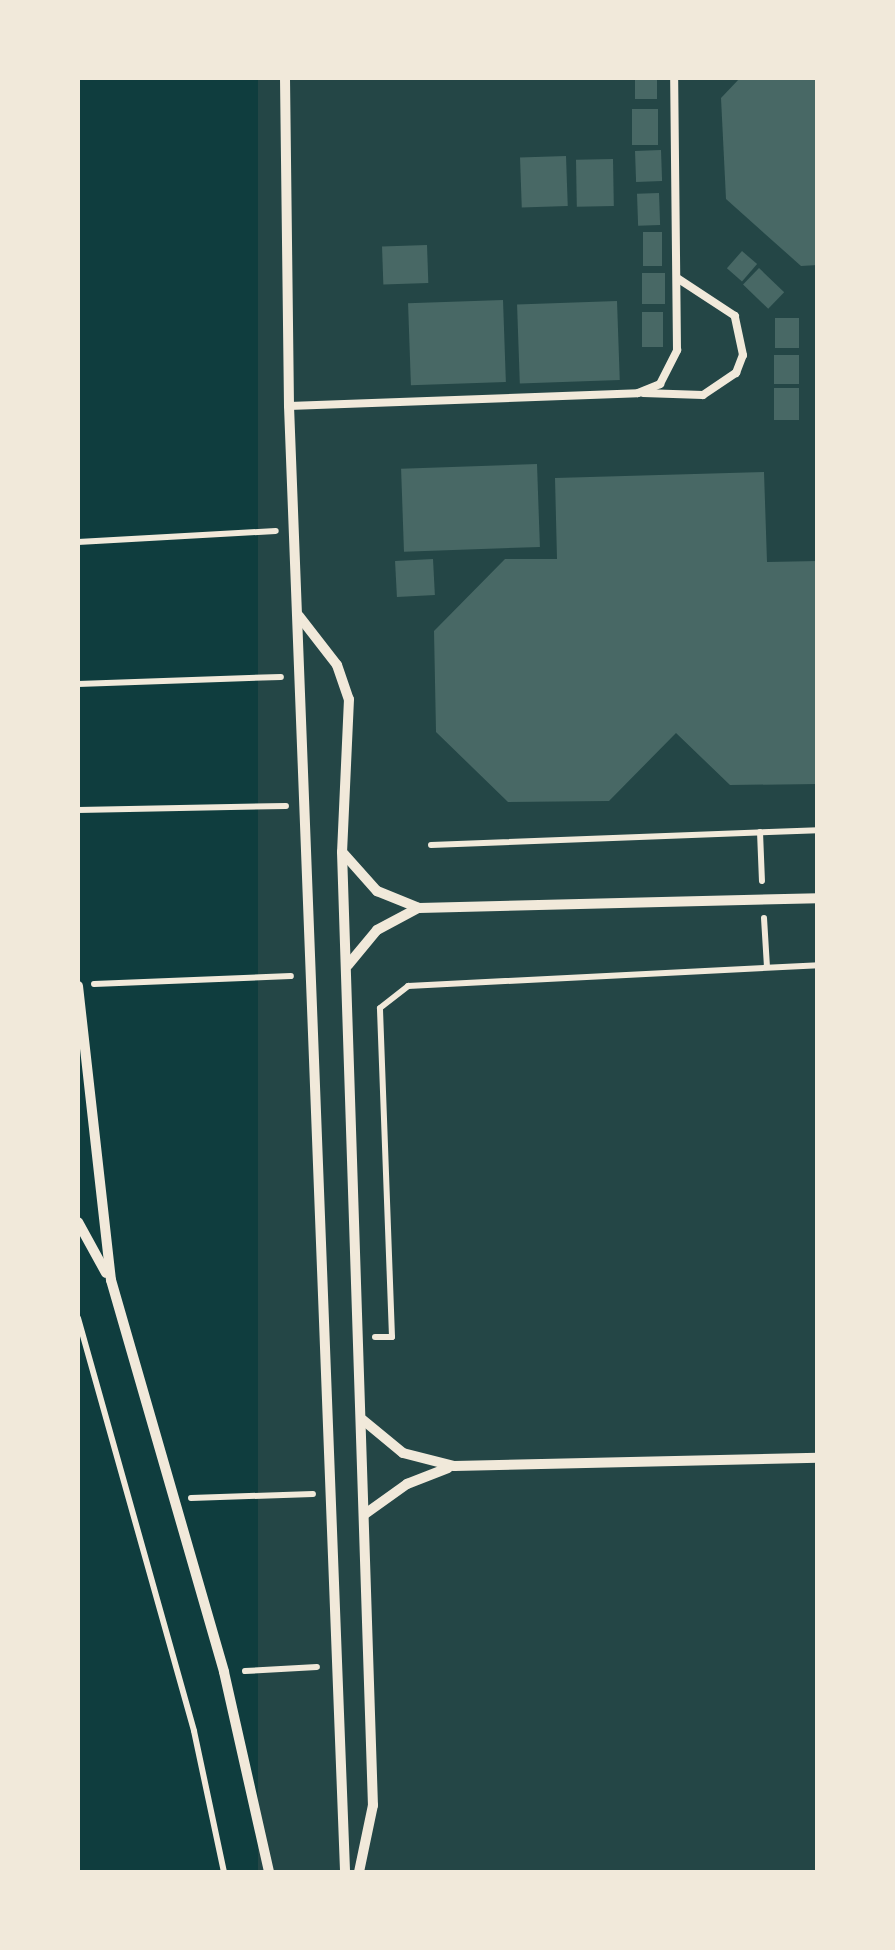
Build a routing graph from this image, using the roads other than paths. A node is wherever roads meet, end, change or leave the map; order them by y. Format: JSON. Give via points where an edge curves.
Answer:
{"nodes":[{"id":1,"x":285,"y":78,"type":"edge"},
{"id":2,"x":674,"y":78,"type":"edge"},
{"id":3,"x":677,"y":278,"type":"junction"},
{"id":4,"x":638,"y":393,"type":"junction"},
{"id":5,"x":289,"y":406,"type":"junction"},
{"id":6,"x":298,"y":614,"type":"junction"},
{"id":7,"x":342,"y":852,"type":"junction"},
{"id":8,"x":818,"y":898,"type":"edge"},
{"id":9,"x":419,"y":908,"type":"junction"},
{"id":10,"x":347,"y":967,"type":"junction"},
{"id":11,"x":78,"y":985,"type":"edge"},
{"id":12,"x":78,"y":1222,"type":"edge"},
{"id":13,"x":111,"y":1280,"type":"junction"},
{"id":14,"x":362,"y":1419,"type":"junction"},
{"id":15,"x":818,"y":1458,"type":"edge"},
{"id":16,"x":454,"y":1466,"type":"junction"},
{"id":17,"x":365,"y":1514,"type":"junction"},
{"id":18,"x":269,"y":1872,"type":"edge"},
{"id":19,"x":344,"y":1872,"type":"edge"},
{"id":20,"x":359,"y":1872,"type":"edge"}],
"edges":[{"from":1,"to":5,"type":"street"},
{"from":2,"to":3,"type":"lane"},
{"from":3,"to":4,"type":"lane","via":[[677,350],[660,384]]},
{"from":3,"to":4,"type":"lane","via":[[734,316],[743,355],[722,388],[703,395]]},
{"from":4,"to":5,"type":"lane"},
{"from":5,"to":6,"type":"street"},
{"from":6,"to":7,"type":"street","via":[[337,665],[349,700]]},
{"from":6,"to":19,"type":"street"},
{"from":7,"to":9,"type":"street","via":[[378,891]]},
{"from":7,"to":10,"type":"street"},
{"from":8,"to":9,"type":"street"},
{"from":9,"to":10,"type":"street","via":[[377,930]]},
{"from":10,"to":14,"type":"street"},
{"from":11,"to":13,"type":"street"},
{"from":12,"to":13,"type":"street"},
{"from":13,"to":18,"type":"street","via":[[224,1672]]},
{"from":14,"to":16,"type":"street","via":[[403,1452]]},
{"from":14,"to":17,"type":"street"},
{"from":15,"to":16,"type":"street"},
{"from":16,"to":17,"type":"street","via":[[406,1484]]},
{"from":17,"to":20,"type":"street","via":[[374,1805]]}]}
